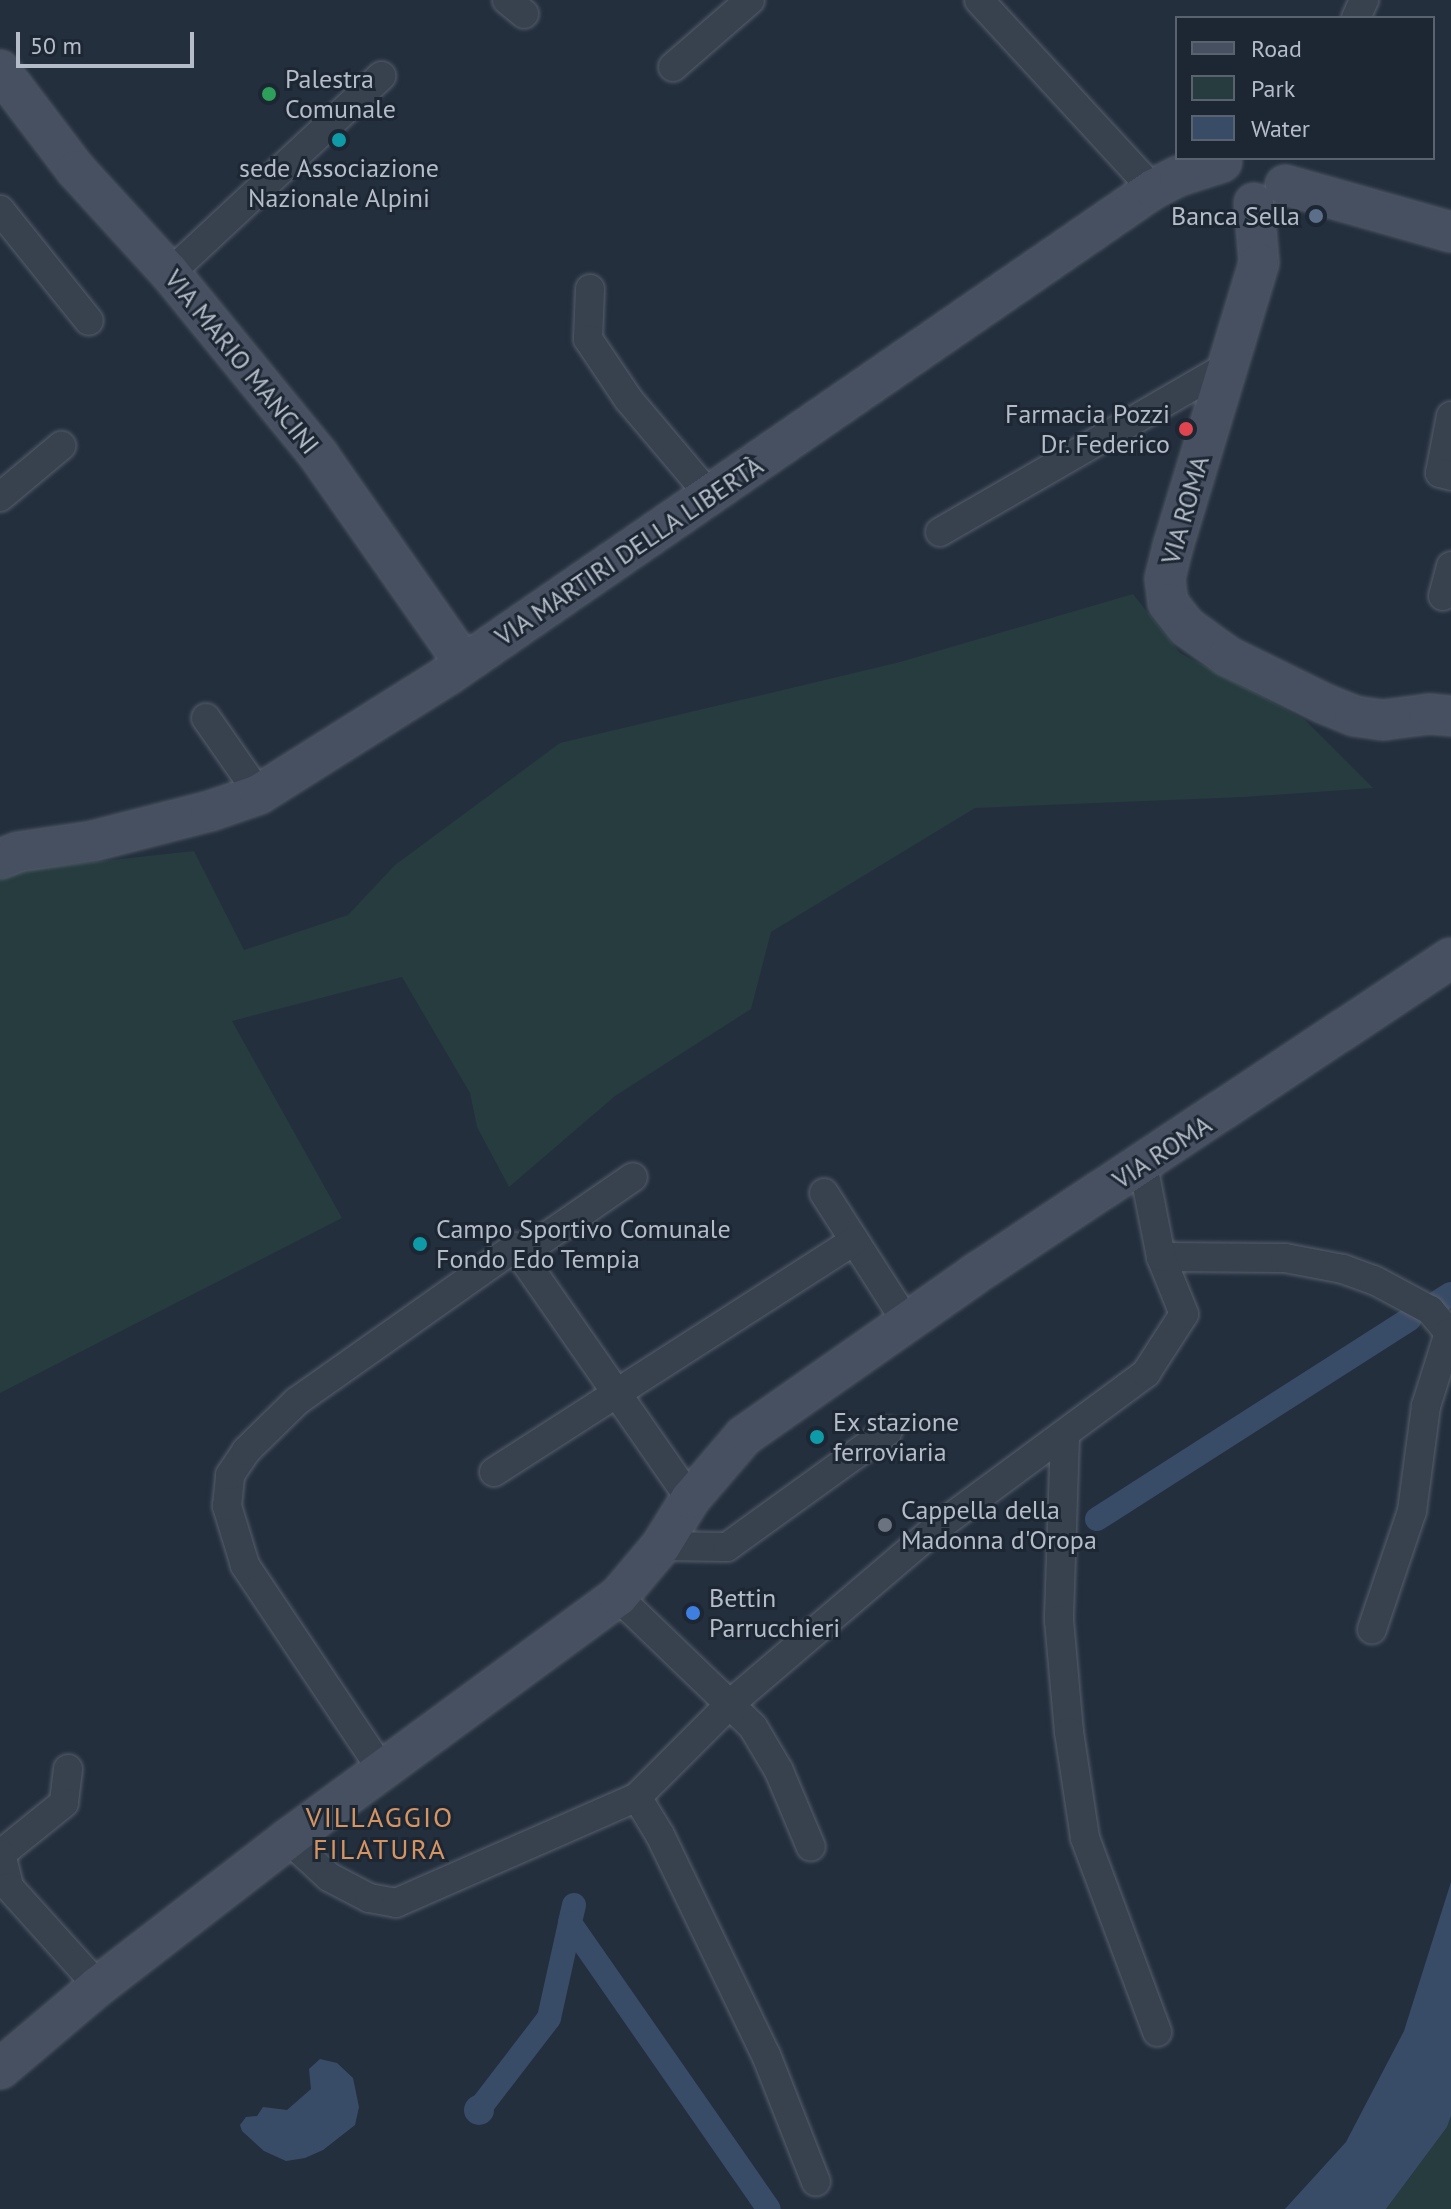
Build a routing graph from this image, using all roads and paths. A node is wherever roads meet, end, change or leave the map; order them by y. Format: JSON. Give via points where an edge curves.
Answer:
{"nodes":[{"id":1,"x":750,"y":0,"type":"edge"},
{"id":2,"x":979,"y":0,"type":"edge"},
{"id":3,"x":673,"y":67,"type":"dead end"},
{"id":4,"x":1,"y":73,"type":"edge"},
{"id":5,"x":381,"y":76,"type":"dead end"},
{"id":6,"x":1223,"y":160,"type":"edge"},
{"id":7,"x":1275,"y":182,"type":"edge"},
{"id":8,"x":1153,"y":189,"type":"junction"},
{"id":9,"x":0,"y":210,"type":"edge"},
{"id":10,"x":1451,"y":232,"type":"edge"},
{"id":11,"x":170,"y":273,"type":"junction"},
{"id":12,"x":590,"y":289,"type":"dead end"},
{"id":13,"x":89,"y":321,"type":"dead end"},
{"id":14,"x":1228,"y":366,"type":"junction"},
{"id":15,"x":1451,"y":416,"type":"edge"},
{"id":16,"x":61,"y":446,"type":"dead end"},
{"id":17,"x":1451,"y":476,"type":"edge"},
{"id":18,"x":0,"y":497,"type":"edge"},
{"id":19,"x":711,"y":497,"type":"junction"},
{"id":20,"x":940,"y":532,"type":"dead end"},
{"id":21,"x":1451,"y":566,"type":"edge"},
{"id":22,"x":1443,"y":596,"type":"dead end"},
{"id":23,"x":464,"y":663,"type":"junction"},
{"id":24,"x":1451,"y":716,"type":"edge"},
{"id":25,"x":206,"y":718,"type":"dead end"},
{"id":26,"x":259,"y":794,"type":"junction"},
{"id":27,"x":0,"y":859,"type":"edge"},
{"id":28,"x":1451,"y":958,"type":"edge"},
{"id":29,"x":1143,"y":1165,"type":"junction"},
{"id":30,"x":633,"y":1177,"type":"dead end"},
{"id":31,"x":824,"y":1193,"type":"dead end"},
{"id":32,"x":854,"y":1241,"type":"junction"},
{"id":33,"x":520,"y":1255,"type":"junction"},
{"id":34,"x":1161,"y":1257,"type":"junction"},
{"id":35,"x":906,"y":1321,"type":"junction"},
{"id":36,"x":615,"y":1391,"type":"junction"},
{"id":37,"x":888,"y":1431,"type":"dead end"},
{"id":38,"x":1065,"y":1436,"type":"junction"},
{"id":39,"x":494,"y":1472,"type":"dead end"},
{"id":40,"x":690,"y":1499,"type":"junction"},
{"id":41,"x":661,"y":1546,"type":"junction"},
{"id":42,"x":618,"y":1597,"type":"junction"},
{"id":43,"x":1372,"y":1629,"type":"dead end"},
{"id":44,"x":730,"y":1704,"type":"junction"},
{"id":45,"x":68,"y":1769,"type":"dead end"},
{"id":46,"x":382,"y":1770,"type":"junction"},
{"id":47,"x":637,"y":1797,"type":"junction"},
{"id":48,"x":288,"y":1839,"type":"junction"},
{"id":49,"x":811,"y":1847,"type":"dead end"},
{"id":50,"x":98,"y":1986,"type":"junction"},
{"id":51,"x":1157,"y":2032,"type":"dead end"},
{"id":52,"x":0,"y":2069,"type":"edge"},
{"id":53,"x":816,"y":2182,"type":"dead end"}],
"edges":[{"from":1,"to":3,"type":"street"},
{"from":2,"to":8,"type":"street"},
{"from":4,"to":11,"type":"street","name":"VIA MARIO MANCINI","via":[[76,170]]},
{"from":5,"to":11,"type":"street"},
{"from":6,"to":7,"type":"street","via":[[1221,174],[1232,195]]},
{"from":6,"to":8,"type":"street","name":"VIA MARTIRI DELLA LIBERTÀ"},
{"from":7,"to":10,"type":"street"},
{"from":7,"to":14,"type":"street","name":"VIA ROMA","via":[[1259,263]]},
{"from":8,"to":19,"type":"street","name":"VIA MARTIRI DELLA LIBERTÀ"},
{"from":9,"to":13,"type":"street"},
{"from":11,"to":23,"type":"street","name":"VIA MARIO MANCINI","via":[[319,456]]},
{"from":12,"to":19,"type":"street","via":[[588,339],[629,400]]},
{"from":14,"to":20,"type":"street"},
{"from":14,"to":24,"type":"street","name":"VIA ROMA","via":[[1173,546],[1165,579],[1168,603],[1187,627],[1227,656],[1354,716]]},
{"from":15,"to":17,"type":"street","via":[[1440,473]]},
{"from":16,"to":18,"type":"street"},
{"from":19,"to":23,"type":"street","name":"VIA MARTIRI DELLA LIBERTÀ"},
{"from":21,"to":22,"type":"street"},
{"from":23,"to":26,"type":"street","name":"VIA MARTIRI DELLA LIBERTÀ"},
{"from":25,"to":26,"type":"street"},
{"from":26,"to":27,"type":"street","name":"VIA MARTIRI DELLA LIBERTÀ","via":[[93,841]]},
{"from":28,"to":29,"type":"street","name":"VIA ROMA"},
{"from":29,"to":34,"type":"street"},
{"from":29,"to":35,"type":"street","name":"VIA ROMA"},
{"from":30,"to":33,"type":"street"},
{"from":31,"to":32,"type":"street"},
{"from":32,"to":35,"type":"street"},
{"from":32,"to":36,"type":"street"},
{"from":33,"to":36,"type":"street"},
{"from":33,"to":46,"type":"street","via":[[515,1247],[297,1401],[246,1451],[230,1475],[227,1506],[245,1565]]},
{"from":34,"to":38,"type":"street","via":[[1184,1314],[1146,1373]]},
{"from":34,"to":43,"type":"street","via":[[1317,1262],[1374,1280],[1430,1310],[1449,1333],[1426,1406],[1412,1511]]},
{"from":35,"to":40,"type":"street","name":"VIA ROMA","via":[[744,1436]]},
{"from":36,"to":39,"type":"street"},
{"from":36,"to":40,"type":"street"},
{"from":37,"to":41,"type":"street","via":[[727,1547]]},
{"from":38,"to":44,"type":"street","via":[[934,1530]]},
{"from":38,"to":51,"type":"street","via":[[1059,1620],[1085,1838]]},
{"from":40,"to":41,"type":"street","name":"VIA ROMA"},
{"from":41,"to":42,"type":"street","name":"VIA ROMA"},
{"from":42,"to":44,"type":"street"},
{"from":42,"to":46,"type":"street","name":"VIA ROMA"},
{"from":44,"to":47,"type":"street"},
{"from":44,"to":49,"type":"street","via":[[753,1727],[779,1771]]},
{"from":45,"to":50,"type":"street","via":[[64,1803],[1,1854],[9,1887]]},
{"from":46,"to":48,"type":"street","name":"VIA ROMA"},
{"from":47,"to":48,"type":"street","via":[[396,1903],[369,1898],[329,1877]]},
{"from":47,"to":53,"type":"street","via":[[766,2055]]},
{"from":48,"to":50,"type":"street","name":"VIA ROMA"},
{"from":50,"to":52,"type":"street","name":"VIA ROMA"}]}
